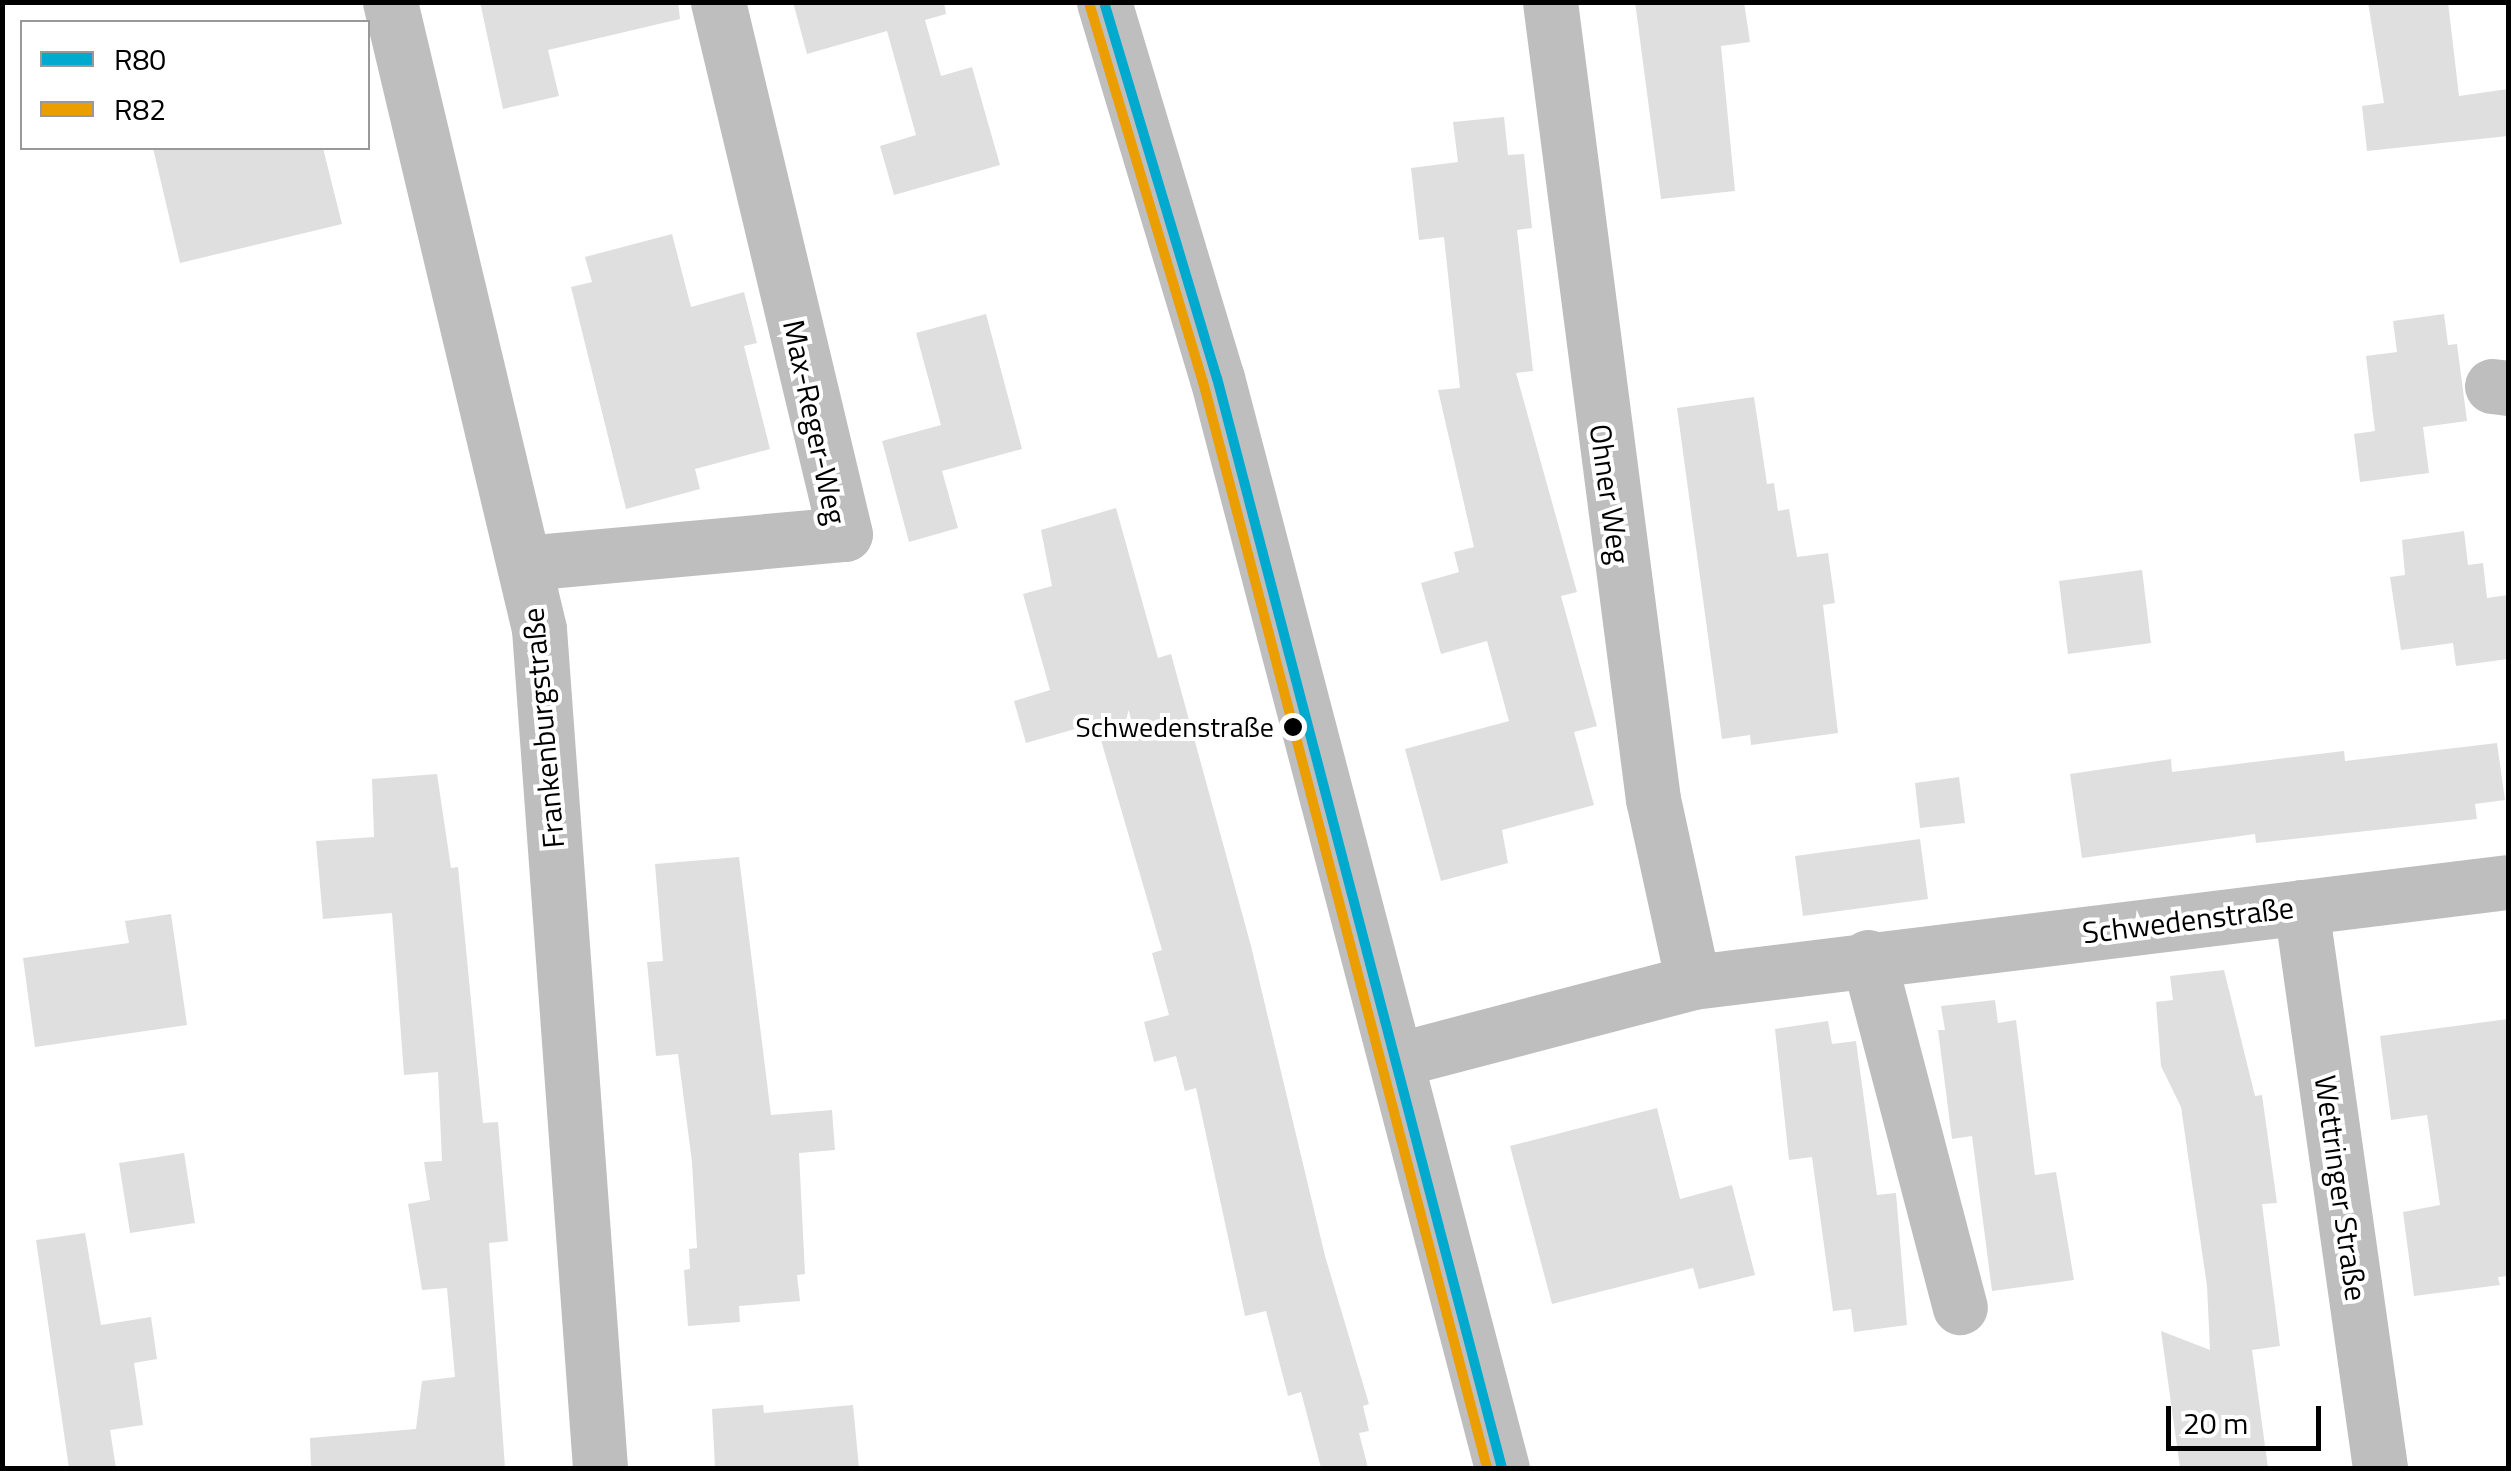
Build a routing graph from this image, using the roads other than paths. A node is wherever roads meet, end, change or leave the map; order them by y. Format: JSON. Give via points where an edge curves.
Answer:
{"nodes":[{"id":1,"x":390,"y":2,"type":"edge"},
{"id":2,"x":718,"y":2,"type":"edge"},
{"id":3,"x":1104,"y":2,"type":"edge"},
{"id":4,"x":1550,"y":2,"type":"edge"},
{"id":5,"x":525,"y":563,"type":"junction"},
{"id":6,"x":2508,"y":882,"type":"edge"},
{"id":7,"x":2301,"y":907,"type":"junction"},
{"id":8,"x":1868,"y":957,"type":"junction"},
{"id":9,"x":1693,"y":982,"type":"junction"},
{"id":10,"x":1396,"y":1060,"type":"junction"},
{"id":11,"x":1960,"y":1307,"type":"dead end"},
{"id":12,"x":600,"y":1468,"type":"edge"},
{"id":13,"x":1502,"y":1468,"type":"edge"},
{"id":14,"x":2380,"y":1468,"type":"edge"}],
"edges":[{"from":1,"to":5,"type":"street","name":"Frankenburgstraße"},
{"from":2,"to":5,"type":"street","name":"Max-Reger-Weg","via":[[845,534]]},
{"from":3,"to":10,"type":"street","via":[[1217,378]]},
{"from":4,"to":9,"type":"street","name":"Ohner Weg","via":[[1653,799]]},
{"from":5,"to":12,"type":"street","name":"Frankenburgstraße","via":[[539,629]]},
{"from":6,"to":7,"type":"street","name":"Schwedenstraße"},
{"from":7,"to":8,"type":"street","name":"Schwedenstraße"},
{"from":7,"to":14,"type":"street","name":"Wettringer Straße"},
{"from":8,"to":9,"type":"street","name":"Schwedenstraße"},
{"from":8,"to":11,"type":"street"},
{"from":9,"to":10,"type":"street","name":"Schwedenstraße"},
{"from":10,"to":13,"type":"street"}]}
